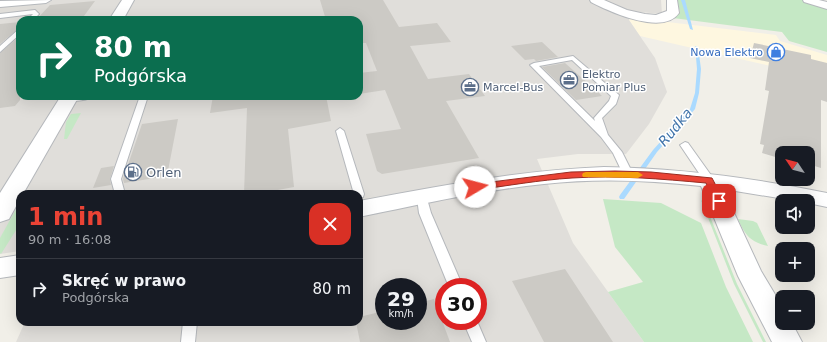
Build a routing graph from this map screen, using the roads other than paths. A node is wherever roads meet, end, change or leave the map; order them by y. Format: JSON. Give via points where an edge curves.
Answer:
{"nodes":[{"id":1,"x":46,"y":0,"type":"edge"},
{"id":2,"x":128,"y":0,"type":"edge"},
{"id":3,"x":595,"y":0,"type":"edge"},
{"id":4,"x":672,"y":0,"type":"edge"},
{"id":5,"x":808,"y":0,"type":"edge"},
{"id":6,"x":0,"y":4,"type":"edge"},
{"id":7,"x":827,"y":6,"type":"edge"},
{"id":8,"x":0,"y":16,"type":"edge"},
{"id":9,"x":34,"y":16,"type":"edge"},
{"id":10,"x":118,"y":16,"type":"edge"},
{"id":11,"x":16,"y":34,"type":"edge"},
{"id":12,"x":0,"y":50,"type":"edge"},
{"id":13,"x":67,"y":100,"type":"edge"},
{"id":14,"x":143,"y":100,"type":"edge"},
{"id":15,"x":340,"y":131,"type":"dead end"},
{"id":16,"x":604,"y":135,"type":"junction"},
{"id":17,"x":685,"y":145,"type":"dead end"},
{"id":18,"x":622,"y":174,"type":"junction"},
{"id":19,"x":709,"y":180,"type":"junction"},
{"id":20,"x":119,"y":190,"type":"edge"},
{"id":21,"x":357,"y":190,"type":"edge"},
{"id":22,"x":422,"y":198,"type":"junction"},
{"id":23,"x":827,"y":200,"type":"edge"},
{"id":24,"x":363,"y":202,"type":"edge"},
{"id":25,"x":0,"y":213,"type":"edge"},
{"id":26,"x":16,"y":266,"type":"edge"},
{"id":27,"x":0,"y":268,"type":"edge"},
{"id":28,"x":452,"y":278,"type":"edge"},
{"id":29,"x":190,"y":326,"type":"edge"},
{"id":30,"x":474,"y":330,"type":"edge"},
{"id":31,"x":188,"y":342,"type":"edge"},
{"id":32,"x":479,"y":342,"type":"edge"},
{"id":33,"x":787,"y":342,"type":"edge"}],
"edges":[{"from":1,"to":6,"type":"street"},
{"from":2,"to":10,"type":"street"},
{"from":3,"to":4,"type":"street","via":[[622,13],[652,18],[672,15]]},
{"from":5,"to":7,"type":"street"},
{"from":8,"to":9,"type":"lane","via":[[35,12]]},
{"from":11,"to":12,"type":"lane"},
{"from":13,"to":25,"type":"street"},
{"from":14,"to":20,"type":"lane","via":[[116,179]]},
{"from":15,"to":21,"type":"lane"},
{"from":16,"to":16,"type":"lane","via":[[578,110],[534,65],[573,58],[615,95],[613,102],[598,118]]},
{"from":16,"to":18,"type":"lane","via":[[617,152]]},
{"from":17,"to":19,"type":"lane"},
{"from":18,"to":19,"type":"street"},
{"from":18,"to":22,"type":"street","via":[[571,175],[523,180]]},
{"from":19,"to":23,"type":"street","via":[[747,184]]},
{"from":19,"to":33,"type":"street","via":[[751,276]]},
{"from":22,"to":24,"type":"street"},
{"from":22,"to":28,"type":"lane","via":[[429,224]]},
{"from":26,"to":27,"type":"street"},
{"from":29,"to":31,"type":"lane"},
{"from":30,"to":32,"type":"lane"}]}
